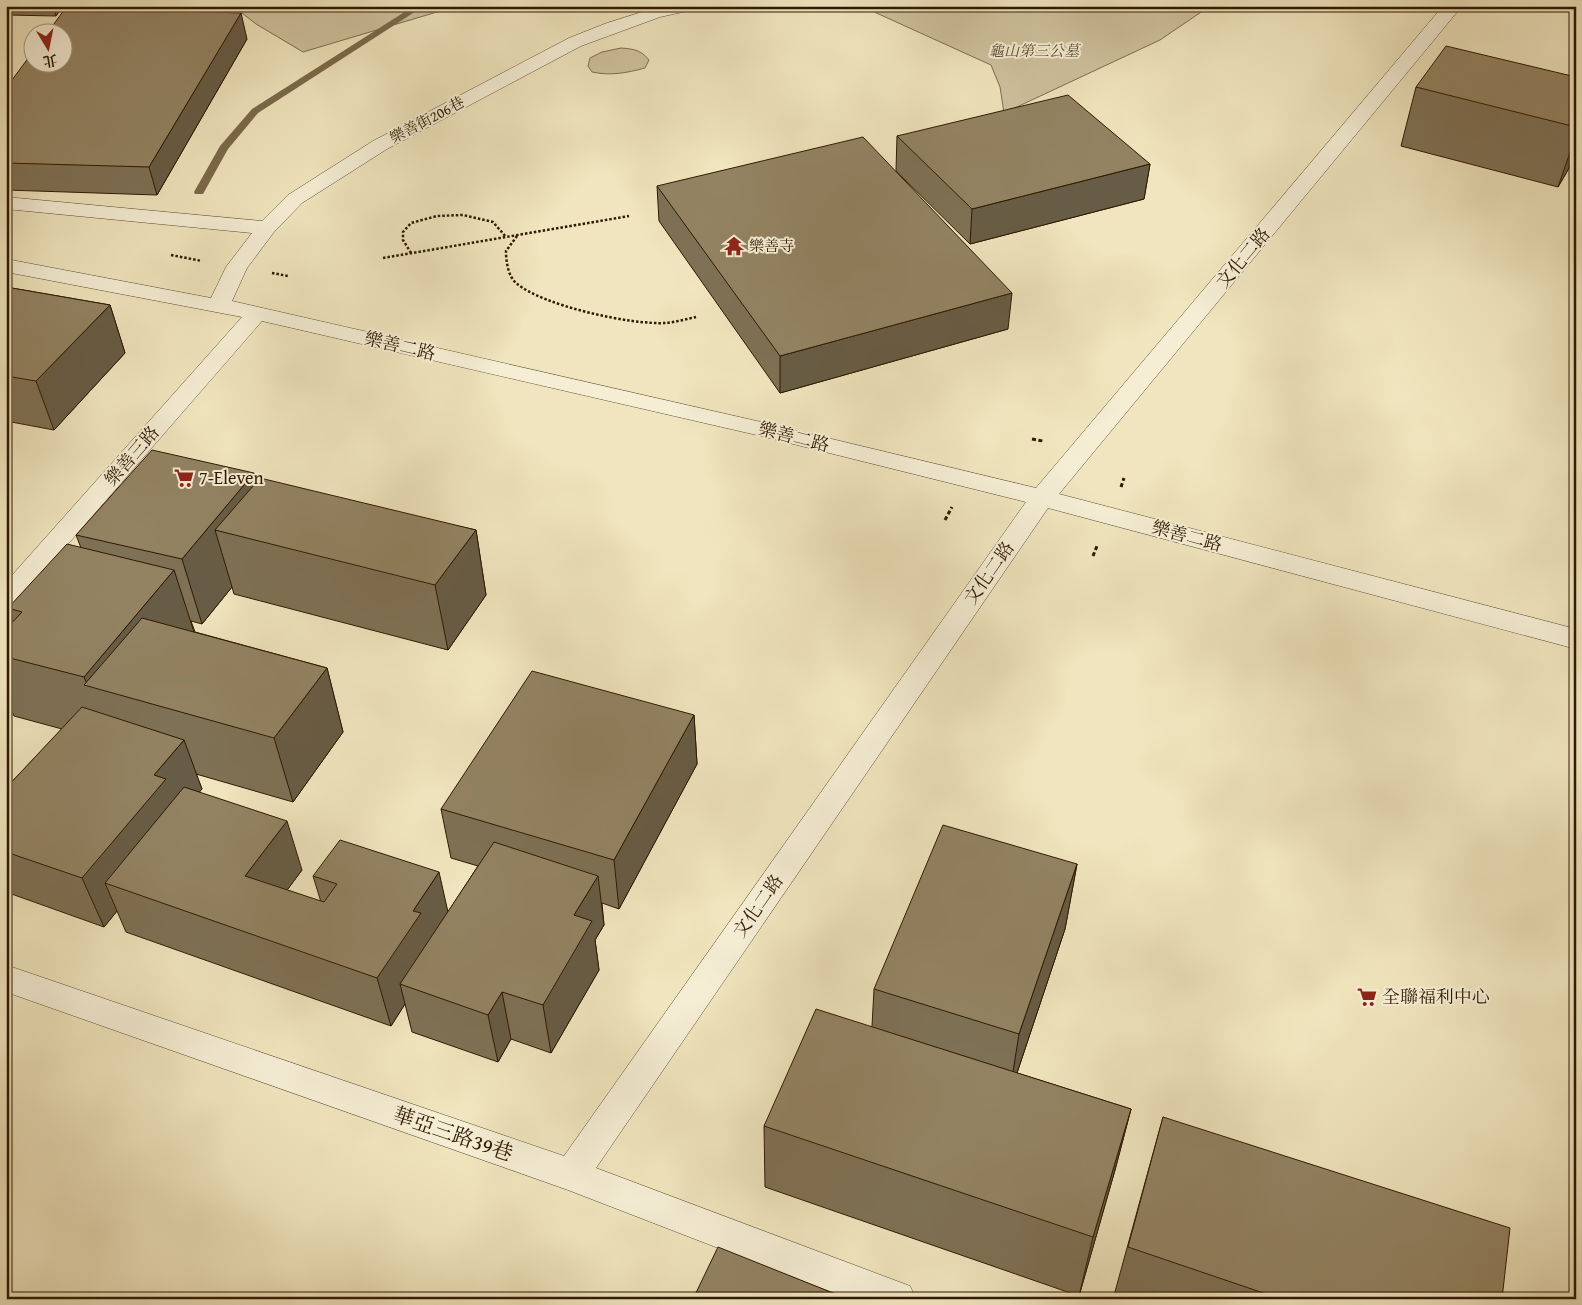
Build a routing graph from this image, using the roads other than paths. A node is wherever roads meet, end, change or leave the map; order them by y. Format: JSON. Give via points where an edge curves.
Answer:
{"nodes":[{"id":1,"x":686,"y":6,"type":"edge"},
{"id":2,"x":1453,"y":6,"type":"edge"},
{"id":3,"x":6,"y":203,"type":"edge"},
{"id":4,"x":267,"y":228,"type":"junction"},
{"id":5,"x":6,"y":265,"type":"edge"},
{"id":6,"x":219,"y":304,"type":"junction"},
{"id":7,"x":257,"y":313,"type":"junction"},
{"id":8,"x":1042,"y":498,"type":"junction"},
{"id":9,"x":6,"y":599,"type":"edge"},
{"id":10,"x":1576,"y":639,"type":"edge"},
{"id":11,"x":6,"y":978,"type":"edge"},
{"id":12,"x":571,"y":1175,"type":"junction"},
{"id":13,"x":897,"y":1299,"type":"edge"}],
"edges":[{"from":1,"to":4,"type":"street","name":"樂善街206巷","via":[[613,26],[515,73],[380,145],[295,199]]},
{"from":2,"to":8,"type":"street","name":"文化二路","via":[[1408,75]]},
{"from":3,"to":4,"type":"street"},
{"from":4,"to":6,"type":"street","name":"樂善街206巷","via":[[237,266]]},
{"from":5,"to":6,"type":"street","name":"樂善二路"},
{"from":6,"to":7,"type":"street","name":"樂善二路"},
{"from":7,"to":8,"type":"street","name":"樂善二路","via":[[761,429]]},
{"from":7,"to":9,"type":"street","name":"樂善三路"},
{"from":8,"to":10,"type":"street","name":"樂善二路"},
{"from":8,"to":12,"type":"street","name":"文化二路"},
{"from":11,"to":12,"type":"street","name":"華亞三路39巷"},
{"from":12,"to":13,"type":"street","name":"華亞三路39巷"}]}
